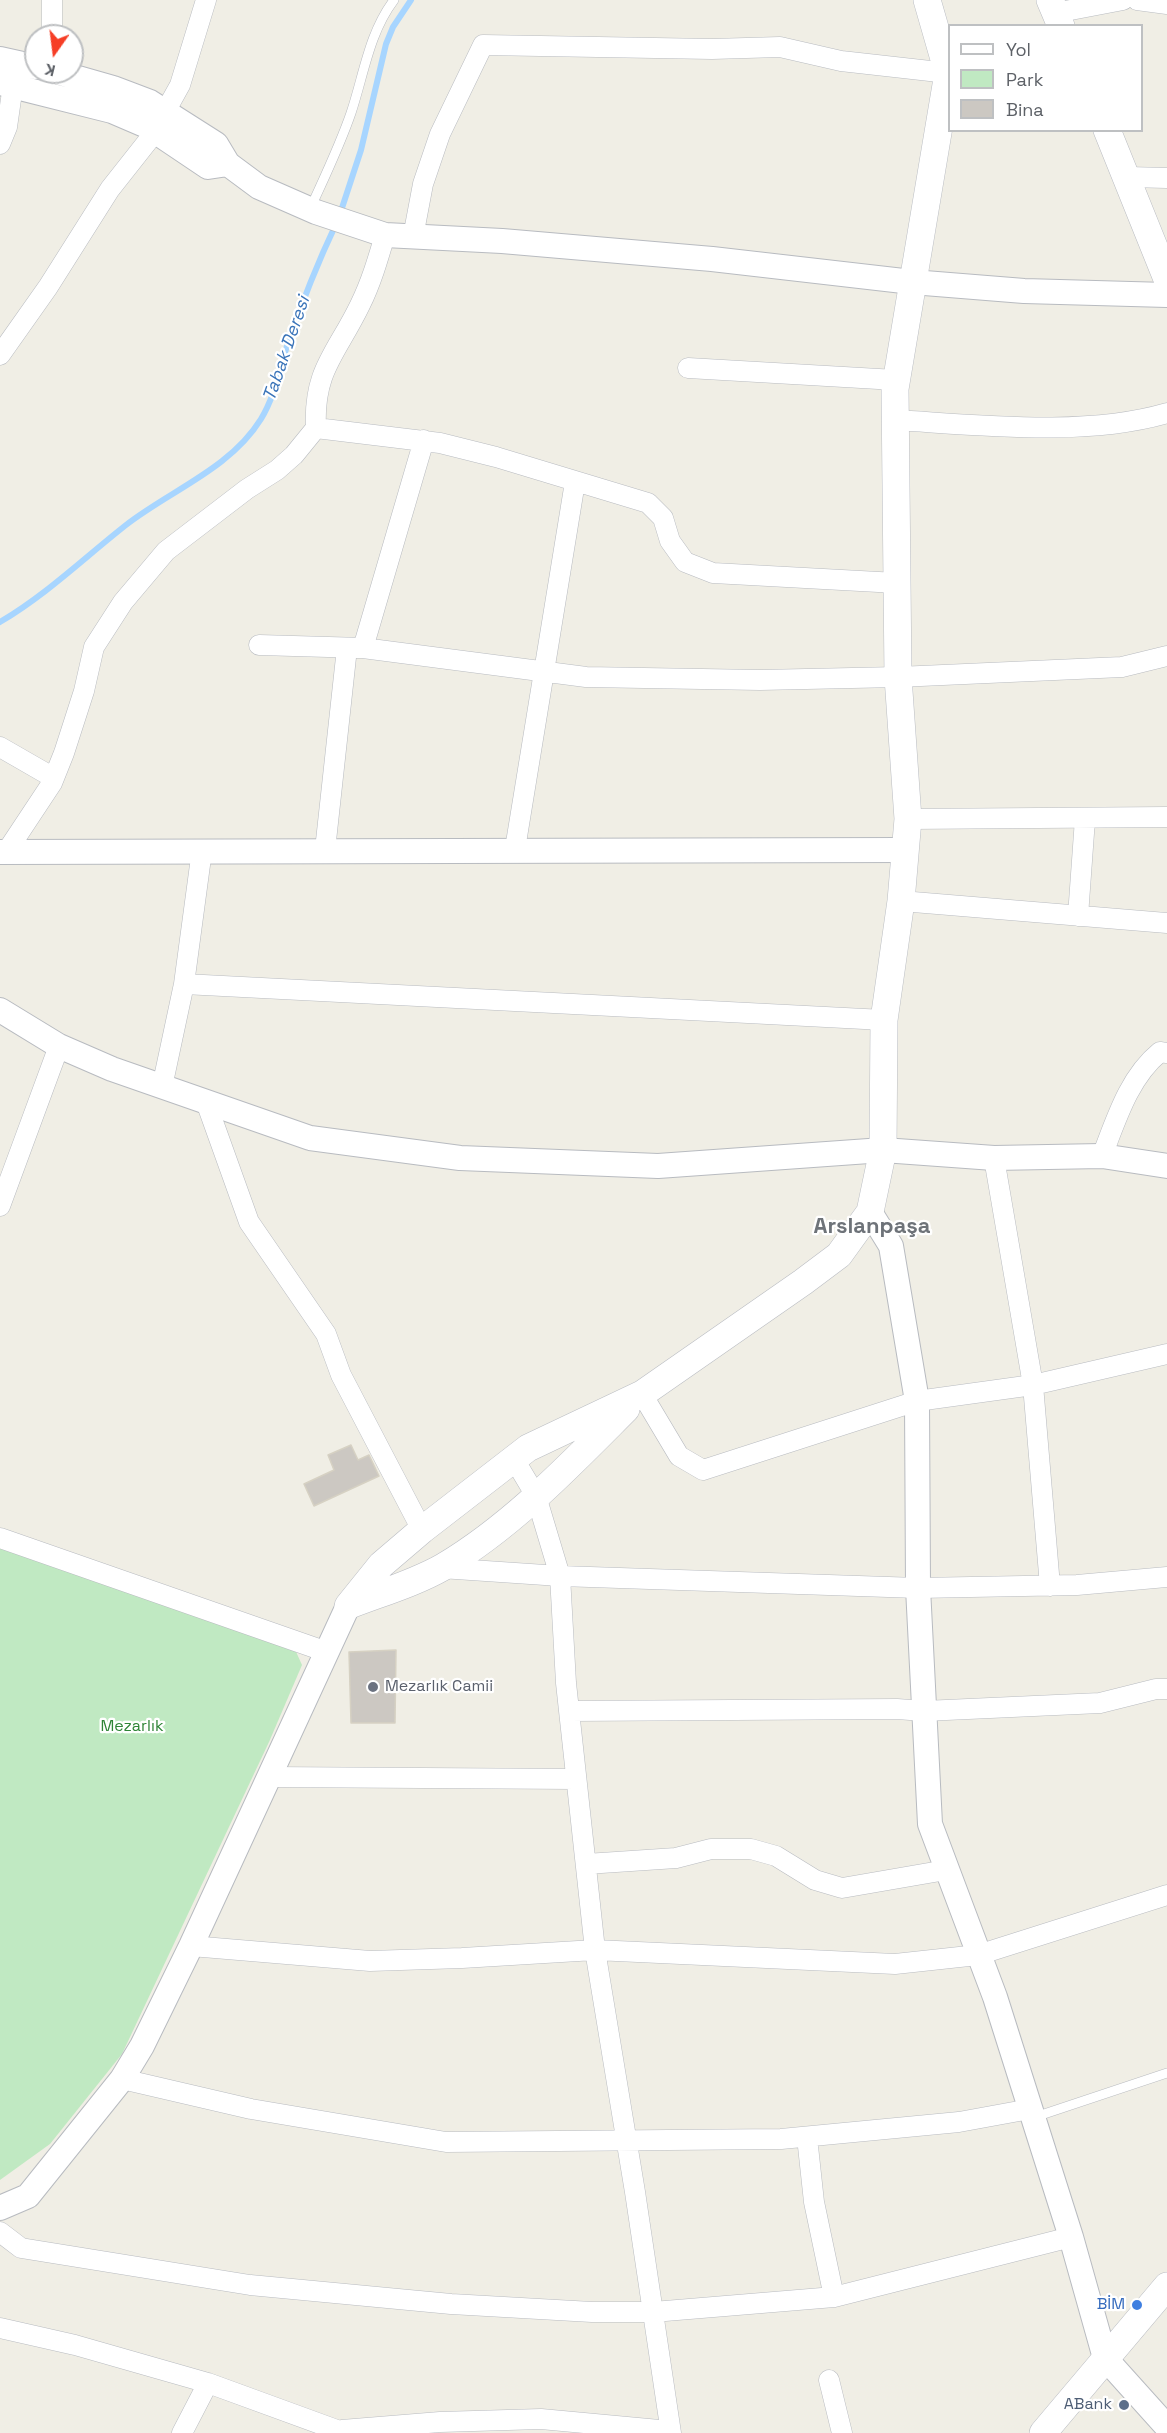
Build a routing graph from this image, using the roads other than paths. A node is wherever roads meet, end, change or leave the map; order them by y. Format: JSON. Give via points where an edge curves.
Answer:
{"nodes":[{"id":1,"x":52,"y":0,"type":"edge"},
{"id":2,"x":206,"y":0,"type":"edge"},
{"id":3,"x":394,"y":0,"type":"edge"},
{"id":4,"x":927,"y":0,"type":"edge"},
{"id":5,"x":1123,"y":0,"type":"edge"},
{"id":6,"x":1137,"y":0,"type":"edge"},
{"id":7,"x":1167,"y":4,"type":"edge"},
{"id":8,"x":1055,"y":13,"type":"edge"},
{"id":9,"x":52,"y":24,"type":"edge"},
{"id":10,"x":0,"y":59,"type":"edge"},
{"id":11,"x":24,"y":64,"type":"edge"},
{"id":12,"x":948,"y":73,"type":"junction"},
{"id":13,"x":84,"y":80,"type":"edge"},
{"id":14,"x":6,"y":84,"type":"edge"},
{"id":15,"x":160,"y":122,"type":"junction"},
{"id":16,"x":1108,"y":132,"type":"edge"},
{"id":17,"x":0,"y":144,"type":"edge"},
{"id":18,"x":1128,"y":177,"type":"junction"},
{"id":19,"x":1167,"y":178,"type":"edge"},
{"id":20,"x":313,"y":211,"type":"junction"},
{"id":21,"x":385,"y":235,"type":"junction"},
{"id":22,"x":413,"y":237,"type":"junction"},
{"id":23,"x":1167,"y":279,"type":"edge"},
{"id":24,"x":912,"y":282,"type":"junction"},
{"id":25,"x":1167,"y":295,"type":"edge"},
{"id":26,"x":0,"y":355,"type":"edge"},
{"id":27,"x":688,"y":368,"type":"dead end"},
{"id":28,"x":896,"y":380,"type":"junction"},
{"id":29,"x":1167,"y":413,"type":"edge"},
{"id":30,"x":895,"y":420,"type":"junction"},
{"id":31,"x":316,"y":428,"type":"junction"},
{"id":32,"x":424,"y":440,"type":"junction"},
{"id":33,"x":575,"y":482,"type":"junction"},
{"id":34,"x":897,"y":583,"type":"junction"},
{"id":35,"x":259,"y":645,"type":"dead end"},
{"id":36,"x":355,"y":648,"type":"junction"},
{"id":37,"x":1167,"y":656,"type":"edge"},
{"id":38,"x":544,"y":672,"type":"junction"},
{"id":39,"x":898,"y":677,"type":"junction"},
{"id":40,"x":0,"y":747,"type":"edge"},
{"id":41,"x":54,"y":778,"type":"junction"},
{"id":42,"x":1167,"y":817,"type":"edge"},
{"id":43,"x":908,"y":819,"type":"junction"},
{"id":44,"x":1085,"y":819,"type":"junction"},
{"id":45,"x":514,"y":849,"type":"junction"},
{"id":46,"x":202,"y":850,"type":"junction"},
{"id":47,"x":325,"y":850,"type":"junction"},
{"id":48,"x":904,"y":850,"type":"junction"},
{"id":49,"x":3,"y":851,"type":"edge"},
{"id":50,"x":901,"y":900,"type":"junction"},
{"id":51,"x":1078,"y":916,"type":"junction"},
{"id":52,"x":1167,"y":922,"type":"edge"},
{"id":53,"x":184,"y":984,"type":"junction"},
{"id":54,"x":0,"y":1011,"type":"edge"},
{"id":55,"x":884,"y":1020,"type":"junction"},
{"id":56,"x":58,"y":1046,"type":"junction"},
{"id":57,"x":1167,"y":1053,"type":"edge"},
{"id":58,"x":162,"y":1087,"type":"junction"},
{"id":59,"x":206,"y":1102,"type":"junction"},
{"id":60,"x":883,"y":1150,"type":"junction"},
{"id":61,"x":1102,"y":1156,"type":"junction"},
{"id":62,"x":994,"y":1158,"type":"junction"},
{"id":63,"x":1167,"y":1166,"type":"edge"},
{"id":64,"x":0,"y":1206,"type":"edge"},
{"id":65,"x":870,"y":1212,"type":"junction"},
{"id":66,"x":1167,"y":1354,"type":"edge"},
{"id":67,"x":1033,"y":1385,"type":"junction"},
{"id":68,"x":642,"y":1394,"type":"junction"},
{"id":69,"x":917,"y":1401,"type":"junction"},
{"id":70,"x":514,"y":1459,"type":"junction"},
{"id":71,"x":536,"y":1496,"type":"junction"},
{"id":72,"x":422,"y":1530,"type":"junction"},
{"id":73,"x":0,"y":1538,"type":"edge"},
{"id":74,"x":441,"y":1568,"type":"junction"},
{"id":75,"x":560,"y":1576,"type":"junction"},
{"id":76,"x":1167,"y":1577,"type":"edge"},
{"id":77,"x":1050,"y":1586,"type":"junction"},
{"id":78,"x":918,"y":1588,"type":"junction"},
{"id":79,"x":348,"y":1606,"type":"junction"},
{"id":80,"x":327,"y":1652,"type":"junction"},
{"id":81,"x":1167,"y":1689,"type":"edge"},
{"id":82,"x":569,"y":1711,"type":"junction"},
{"id":83,"x":924,"y":1712,"type":"junction"},
{"id":84,"x":268,"y":1777,"type":"junction"},
{"id":85,"x":576,"y":1779,"type":"junction"},
{"id":86,"x":585,"y":1864,"type":"junction"},
{"id":87,"x":946,"y":1870,"type":"junction"},
{"id":88,"x":1167,"y":1895,"type":"edge"},
{"id":89,"x":191,"y":1946,"type":"junction"},
{"id":90,"x":595,"y":1950,"type":"junction"},
{"id":91,"x":978,"y":1955,"type":"junction"},
{"id":92,"x":1167,"y":2073,"type":"edge"},
{"id":93,"x":122,"y":2079,"type":"junction"},
{"id":94,"x":1031,"y":2113,"type":"junction"},
{"id":95,"x":807,"y":2138,"type":"junction"},
{"id":96,"x":627,"y":2142,"type":"junction"},
{"id":97,"x":0,"y":2208,"type":"edge"},
{"id":98,"x":0,"y":2232,"type":"edge"},
{"id":99,"x":1071,"y":2237,"type":"junction"},
{"id":100,"x":1167,"y":2286,"type":"edge"},
{"id":101,"x":834,"y":2297,"type":"junction"},
{"id":102,"x":653,"y":2312,"type":"junction"},
{"id":103,"x":0,"y":2328,"type":"edge"},
{"id":104,"x":1105,"y":2358,"type":"junction"},
{"id":105,"x":829,"y":2380,"type":"dead end"},
{"id":106,"x":208,"y":2383,"type":"junction"},
{"id":107,"x":1167,"y":2427,"type":"edge"},
{"id":108,"x":344,"y":2432,"type":"edge"},
{"id":109,"x":670,"y":2432,"type":"edge"},
{"id":110,"x":182,"y":2433,"type":"edge"},
{"id":111,"x":842,"y":2433,"type":"edge"},
{"id":112,"x":1043,"y":2433,"type":"edge"}],
"edges":[{"from":1,"to":9,"type":"street"},
{"from":2,"to":15,"type":"street","via":[[180,85]]},
{"from":3,"to":20,"type":"lane","via":[[371,42],[340,143]]},
{"from":4,"to":12,"type":"main road"},
{"from":5,"to":8,"type":"street"},
{"from":6,"to":7,"type":"street"},
{"from":10,"to":11,"type":"street"},
{"from":12,"to":22,"type":"street","via":[[841,61],[780,46],[712,49],[483,45],[440,134],[423,184]]},
{"from":12,"to":24,"type":"main road"},
{"from":13,"to":15,"type":"street","via":[[150,102]]},
{"from":14,"to":15,"type":"street"},
{"from":14,"to":17,"type":"street","via":[[7,127]]},
{"from":15,"to":20,"type":"street","via":[[216,144],[228,164],[259,187]]},
{"from":15,"to":26,"type":"street","via":[[110,189]]},
{"from":16,"to":18,"type":"main road"},
{"from":18,"to":19,"type":"street"},
{"from":18,"to":23,"type":"main road"},
{"from":20,"to":21,"type":"street"},
{"from":21,"to":22,"type":"street"},
{"from":21,"to":31,"type":"street","via":[[360,305],[323,369],[315,404]]},
{"from":22,"to":24,"type":"street","via":[[712,259]]},
{"from":24,"to":25,"type":"street","via":[[1024,291]]},
{"from":24,"to":28,"type":"main road"},
{"from":27,"to":28,"type":"street"},
{"from":28,"to":30,"type":"main road"},
{"from":29,"to":30,"type":"street","via":[[1081,426]]},
{"from":30,"to":34,"type":"main road"},
{"from":31,"to":32,"type":"street"},
{"from":31,"to":41,"type":"street","via":[[277,470],[166,551],[123,602],[94,647],[84,691]]},
{"from":32,"to":33,"type":"street"},
{"from":32,"to":36,"type":"street"},
{"from":33,"to":34,"type":"street","via":[[648,503],[663,518],[670,541],[685,562],[713,573]]},
{"from":33,"to":38,"type":"street"},
{"from":34,"to":39,"type":"main road"},
{"from":35,"to":36,"type":"street"},
{"from":36,"to":38,"type":"street"},
{"from":36,"to":47,"type":"street"},
{"from":37,"to":39,"type":"street","via":[[1122,667]]},
{"from":38,"to":39,"type":"street","via":[[586,677],[760,680]]},
{"from":38,"to":45,"type":"street"},
{"from":39,"to":43,"type":"main road"},
{"from":40,"to":41,"type":"street"},
{"from":41,"to":49,"type":"street"},
{"from":42,"to":44,"type":"street"},
{"from":43,"to":44,"type":"street"},
{"from":43,"to":48,"type":"main road"},
{"from":44,"to":51,"type":"street"},
{"from":45,"to":47,"type":"street"},
{"from":45,"to":48,"type":"street"},
{"from":46,"to":47,"type":"street"},
{"from":46,"to":49,"type":"street"},
{"from":46,"to":53,"type":"street"},
{"from":48,"to":50,"type":"main road"},
{"from":50,"to":51,"type":"street"},
{"from":50,"to":55,"type":"main road"},
{"from":51,"to":52,"type":"street"},
{"from":53,"to":55,"type":"street"},
{"from":53,"to":58,"type":"street"},
{"from":54,"to":56,"type":"street"},
{"from":55,"to":60,"type":"main road"},
{"from":56,"to":58,"type":"street"},
{"from":56,"to":64,"type":"street"},
{"from":57,"to":61,"type":"street","via":[[1160,1052],[1146,1063],[1120,1109]]},
{"from":58,"to":59,"type":"street"},
{"from":59,"to":60,"type":"street","via":[[310,1138],[460,1158],[658,1166]]},
{"from":59,"to":72,"type":"street","via":[[249,1222],[326,1334],[341,1375]]},
{"from":60,"to":62,"type":"street"},
{"from":60,"to":65,"type":"main road"},
{"from":61,"to":62,"type":"street"},
{"from":61,"to":63,"type":"street"},
{"from":62,"to":67,"type":"street"},
{"from":65,"to":68,"type":"main road","via":[[839,1255]]},
{"from":65,"to":69,"type":"street","via":[[891,1246]]},
{"from":66,"to":67,"type":"street"},
{"from":67,"to":69,"type":"street"},
{"from":67,"to":77,"type":"street"},
{"from":68,"to":69,"type":"street","via":[[678,1456],[703,1470]]},
{"from":68,"to":70,"type":"main road","via":[[528,1448]]},
{"from":68,"to":71,"type":"main road"},
{"from":69,"to":78,"type":"street"},
{"from":70,"to":71,"type":"street"},
{"from":70,"to":72,"type":"main road"},
{"from":71,"to":74,"type":"main road","via":[[478,1544]]},
{"from":71,"to":75,"type":"street"},
{"from":72,"to":79,"type":"main road","via":[[381,1565]]},
{"from":73,"to":80,"type":"street"},
{"from":74,"to":75,"type":"street"},
{"from":74,"to":79,"type":"main road"},
{"from":75,"to":78,"type":"street"},
{"from":75,"to":82,"type":"street"},
{"from":76,"to":77,"type":"street"},
{"from":77,"to":78,"type":"street"},
{"from":78,"to":83,"type":"street"},
{"from":79,"to":80,"type":"street"},
{"from":80,"to":84,"type":"street"},
{"from":81,"to":83,"type":"street","via":[[1100,1703]]},
{"from":82,"to":83,"type":"street"},
{"from":82,"to":85,"type":"street"},
{"from":83,"to":87,"type":"street","via":[[930,1824]]},
{"from":84,"to":85,"type":"street"},
{"from":84,"to":89,"type":"street"},
{"from":85,"to":86,"type":"street"},
{"from":86,"to":87,"type":"street","via":[[676,1858],[711,1849],[751,1849],[776,1856],[815,1880],[842,1888]]},
{"from":86,"to":90,"type":"street"},
{"from":87,"to":91,"type":"street"},
{"from":88,"to":91,"type":"street"},
{"from":89,"to":90,"type":"street","via":[[370,1961]]},
{"from":89,"to":93,"type":"street"},
{"from":90,"to":91,"type":"street","via":[[895,1964]]},
{"from":90,"to":96,"type":"street"},
{"from":91,"to":94,"type":"street"},
{"from":92,"to":94,"type":"lane"},
{"from":93,"to":96,"type":"street","via":[[251,2109],[446,2142]]},
{"from":93,"to":97,"type":"street","via":[[28,2196]]},
{"from":94,"to":95,"type":"street"},
{"from":94,"to":99,"type":"street"},
{"from":95,"to":96,"type":"street"},
{"from":95,"to":101,"type":"street","via":[[814,2202]]},
{"from":96,"to":102,"type":"street"},
{"from":98,"to":102,"type":"street","via":[[21,2248],[250,2285],[452,2304]]},
{"from":99,"to":101,"type":"street"},
{"from":99,"to":104,"type":"street"},
{"from":100,"to":104,"type":"main road"},
{"from":101,"to":102,"type":"street"},
{"from":102,"to":109,"type":"street"},
{"from":103,"to":106,"type":"street"},
{"from":104,"to":107,"type":"street"},
{"from":104,"to":112,"type":"main road"},
{"from":105,"to":111,"type":"street"},
{"from":106,"to":108,"type":"street"},
{"from":106,"to":110,"type":"street"},
{"from":108,"to":109,"type":"street","via":[[440,2422],[541,2419]]}]}
